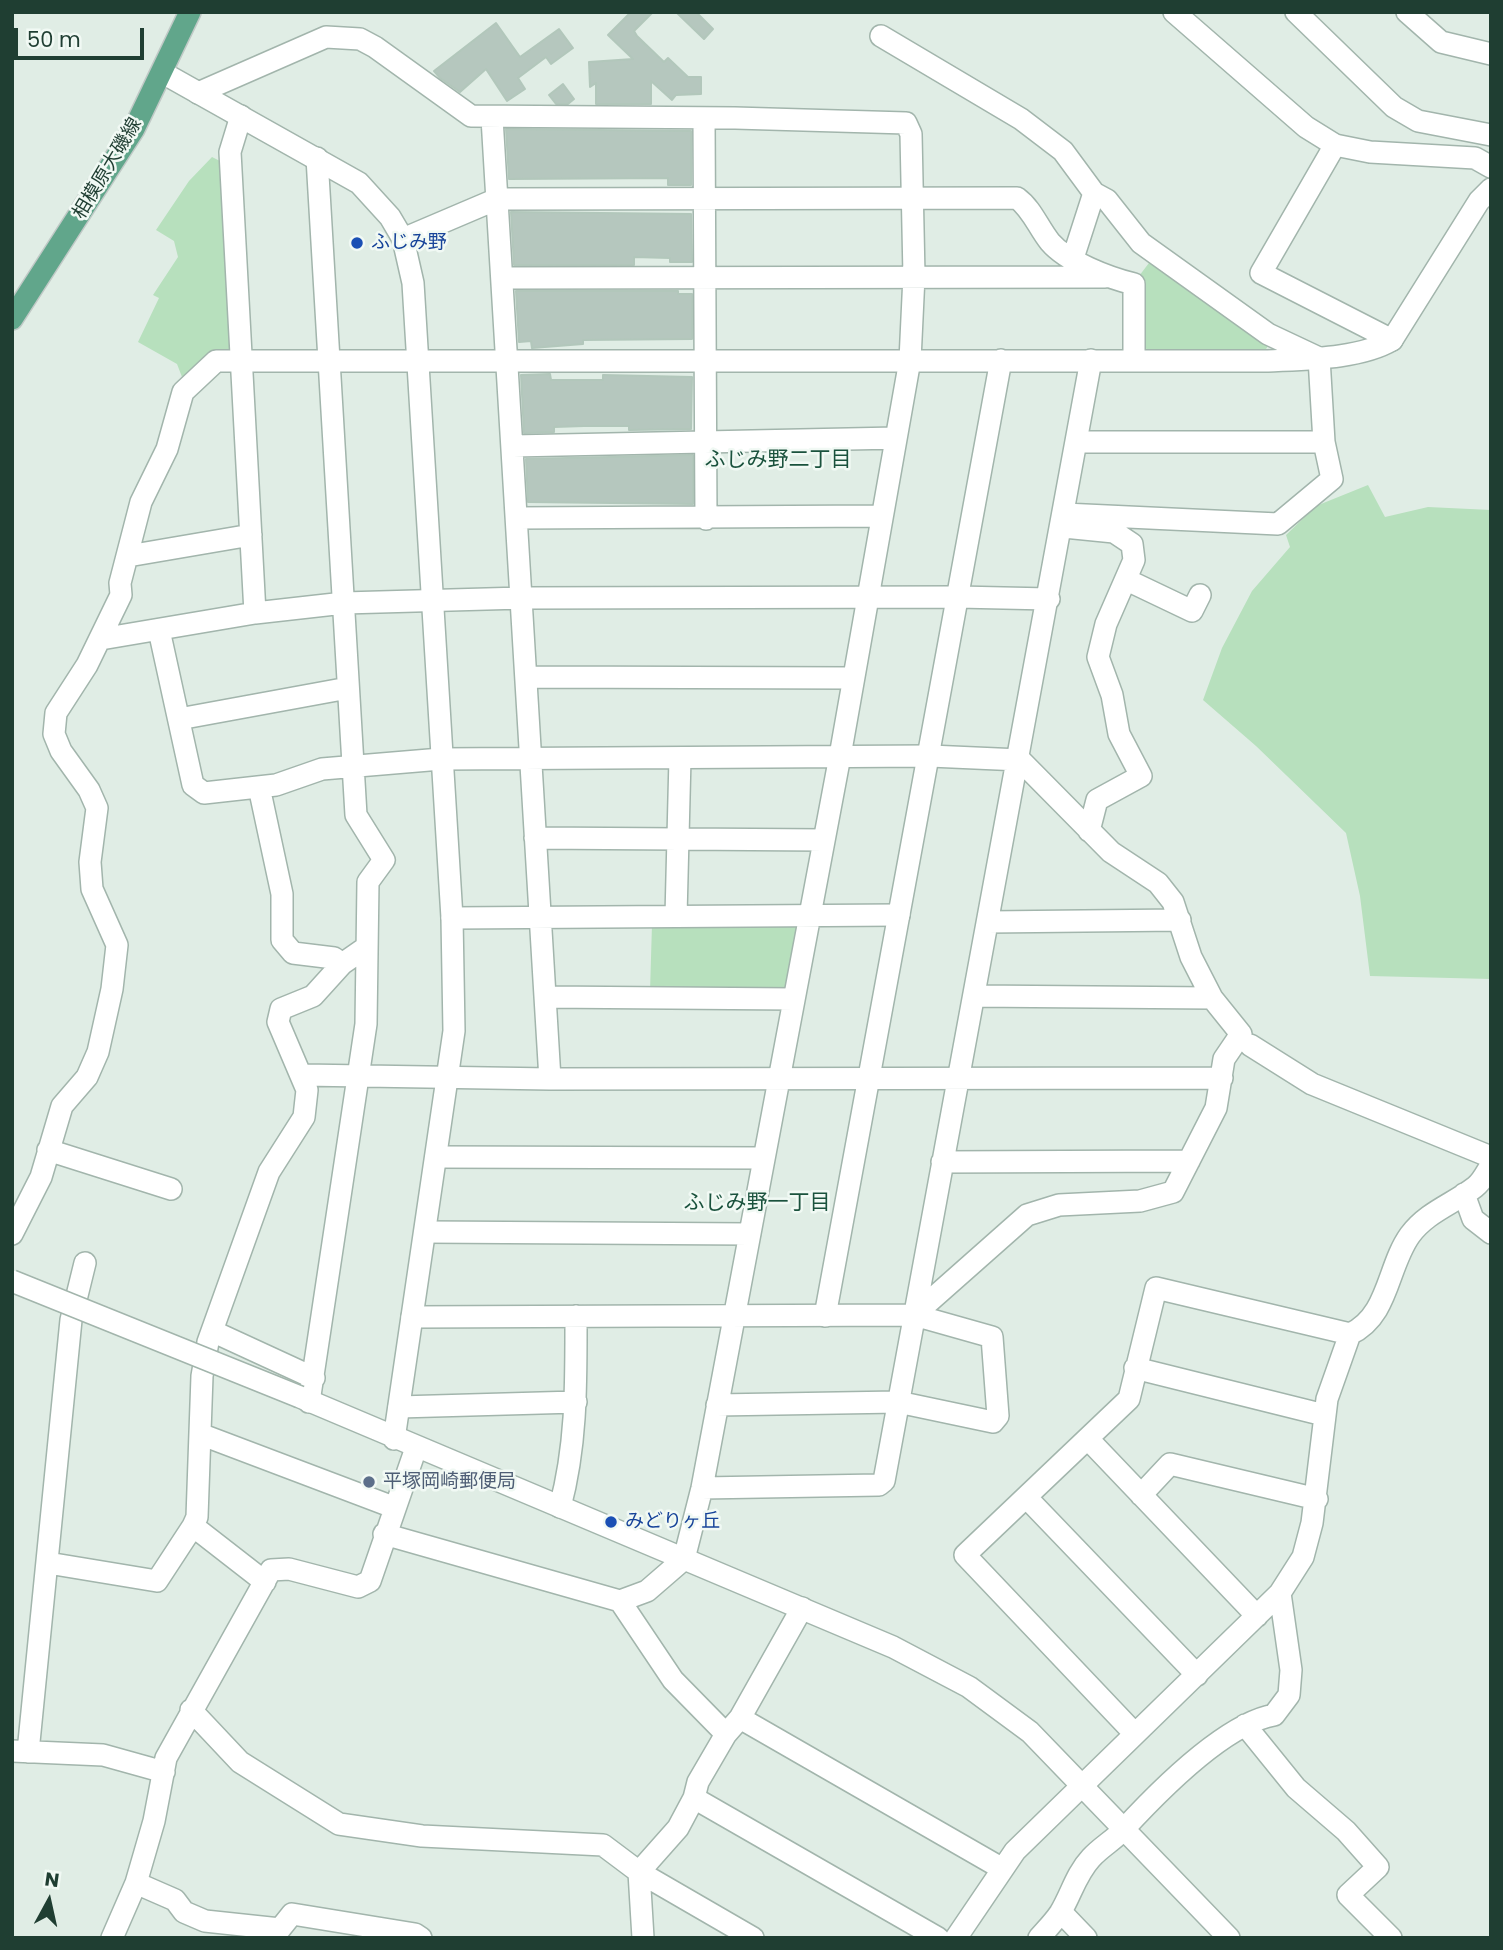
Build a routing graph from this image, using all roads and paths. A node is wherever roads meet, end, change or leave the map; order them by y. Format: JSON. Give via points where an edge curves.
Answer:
{"nodes":[{"id":1,"x":190,"y":12,"type":"edge"},
{"id":2,"x":1174,"y":12,"type":"edge"},
{"id":3,"x":1296,"y":12,"type":"edge"},
{"id":4,"x":1407,"y":12,"type":"edge"},
{"id":5,"x":881,"y":36,"type":"dead end"},
{"id":6,"x":1491,"y":54,"type":"edge"},
{"id":7,"x":163,"y":73,"type":"junction"},
{"id":8,"x":198,"y":93,"type":"junction"},
{"id":9,"x":241,"y":116,"type":"junction"},
{"id":10,"x":492,"y":118,"type":"junction"},
{"id":11,"x":704,"y":118,"type":"junction"},
{"id":12,"x":1491,"y":135,"type":"edge"},
{"id":13,"x":1335,"y":145,"type":"junction"},
{"id":14,"x":317,"y":158,"type":"junction"},
{"id":15,"x":1491,"y":167,"type":"edge"},
{"id":16,"x":1491,"y":189,"type":"edge"},
{"id":17,"x":1094,"y":193,"type":"junction"},
{"id":18,"x":914,"y":197,"type":"junction"},
{"id":19,"x":497,"y":199,"type":"junction"},
{"id":20,"x":705,"y":199,"type":"junction"},
{"id":21,"x":403,"y":239,"type":"junction"},
{"id":22,"x":1073,"y":258,"type":"junction"},
{"id":23,"x":914,"y":276,"type":"junction"},
{"id":24,"x":706,"y":277,"type":"junction"},
{"id":25,"x":1105,"y":277,"type":"junction"},
{"id":26,"x":502,"y":278,"type":"junction"},
{"id":27,"x":12,"y":319,"type":"edge"},
{"id":28,"x":1392,"y":340,"type":"junction"},
{"id":29,"x":1319,"y":358,"type":"junction"},
{"id":30,"x":1134,"y":359,"type":"junction"},
{"id":31,"x":705,"y":360,"type":"junction"},
{"id":32,"x":910,"y":360,"type":"junction"},
{"id":33,"x":1001,"y":360,"type":"junction"},
{"id":34,"x":1091,"y":360,"type":"junction"},
{"id":35,"x":242,"y":361,"type":"junction"},
{"id":36,"x":328,"y":361,"type":"junction"},
{"id":37,"x":420,"y":361,"type":"junction"},
{"id":38,"x":506,"y":361,"type":"junction"},
{"id":39,"x":896,"y":438,"type":"junction"},
{"id":40,"x":706,"y":442,"type":"junction"},
{"id":41,"x":1077,"y":442,"type":"junction"},
{"id":42,"x":1324,"y":442,"type":"junction"},
{"id":43,"x":513,"y":446,"type":"junction"},
{"id":44,"x":882,"y":516,"type":"junction"},
{"id":45,"x":517,"y":518,"type":"junction"},
{"id":46,"x":706,"y":519,"type":"junction"},
{"id":47,"x":1063,"y":521,"type":"junction"},
{"id":48,"x":251,"y":535,"type":"junction"},
{"id":49,"x":128,"y":556,"type":"junction"},
{"id":50,"x":1127,"y":580,"type":"junction"},
{"id":51,"x":1200,"y":595,"type":"dead end"},
{"id":52,"x":868,"y":597,"type":"junction"},
{"id":53,"x":958,"y":597,"type":"junction"},
{"id":54,"x":522,"y":598,"type":"junction"},
{"id":55,"x":1049,"y":599,"type":"junction"},
{"id":56,"x":432,"y":600,"type":"junction"},
{"id":57,"x":344,"y":603,"type":"junction"},
{"id":58,"x":256,"y":612,"type":"junction"},
{"id":59,"x":159,"y":630,"type":"junction"},
{"id":60,"x":101,"y":639,"type":"junction"},
{"id":61,"x":526,"y":677,"type":"junction"},
{"id":62,"x":853,"y":678,"type":"junction"},
{"id":63,"x":348,"y":688,"type":"junction"},
{"id":64,"x":179,"y":719,"type":"junction"},
{"id":65,"x":930,"y":756,"type":"junction"},
{"id":66,"x":840,"y":757,"type":"junction"},
{"id":67,"x":680,"y":758,"type":"junction"},
{"id":68,"x":441,"y":759,"type":"junction"},
{"id":69,"x":531,"y":759,"type":"junction"},
{"id":70,"x":1020,"y":760,"type":"junction"},
{"id":71,"x":352,"y":765,"type":"junction"},
{"id":72,"x":259,"y":787,"type":"junction"},
{"id":73,"x":1089,"y":831,"type":"junction"},
{"id":74,"x":536,"y":838,"type":"junction"},
{"id":75,"x":678,"y":839,"type":"junction"},
{"id":76,"x":824,"y":840,"type":"junction"},
{"id":77,"x":899,"y":915,"type":"junction"},
{"id":78,"x":676,"y":916,"type":"junction"},
{"id":79,"x":809,"y":916,"type":"junction"},
{"id":80,"x":540,"y":917,"type":"junction"},
{"id":81,"x":452,"y":918,"type":"junction"},
{"id":82,"x":1180,"y":920,"type":"junction"},
{"id":83,"x":988,"y":922,"type":"junction"},
{"id":84,"x":365,"y":948,"type":"junction"},
{"id":85,"x":342,"y":964,"type":"junction"},
{"id":86,"x":974,"y":996,"type":"junction"},
{"id":87,"x":545,"y":997,"type":"junction"},
{"id":88,"x":1212,"y":998,"type":"junction"},
{"id":89,"x":794,"y":999,"type":"junction"},
{"id":90,"x":1250,"y":1045,"type":"dead end"},
{"id":91,"x":303,"y":1075,"type":"junction"},
{"id":92,"x":359,"y":1077,"type":"junction"},
{"id":93,"x":1222,"y":1078,"type":"junction"},
{"id":94,"x":448,"y":1079,"type":"junction"},
{"id":95,"x":550,"y":1079,"type":"junction"},
{"id":96,"x":778,"y":1079,"type":"junction"},
{"id":97,"x":868,"y":1080,"type":"junction"},
{"id":98,"x":957,"y":1080,"type":"junction"},
{"id":99,"x":48,"y":1150,"type":"junction"},
{"id":100,"x":436,"y":1157,"type":"junction"},
{"id":101,"x":1491,"y":1157,"type":"edge"},
{"id":102,"x":764,"y":1158,"type":"junction"},
{"id":103,"x":1189,"y":1161,"type":"junction"},
{"id":104,"x":942,"y":1162,"type":"junction"},
{"id":105,"x":1491,"y":1166,"type":"edge"},
{"id":106,"x":157,"y":1192,"type":"dead end"},
{"id":107,"x":1464,"y":1194,"type":"junction"},
{"id":108,"x":425,"y":1232,"type":"junction"},
{"id":109,"x":1491,"y":1233,"type":"edge"},
{"id":110,"x":12,"y":1234,"type":"edge"},
{"id":111,"x":750,"y":1234,"type":"junction"},
{"id":112,"x":85,"y":1263,"type":"dead end"},
{"id":113,"x":12,"y":1281,"type":"edge"},
{"id":114,"x":914,"y":1315,"type":"junction"},
{"id":115,"x":734,"y":1316,"type":"junction"},
{"id":116,"x":824,"y":1316,"type":"junction"},
{"id":117,"x":412,"y":1317,"type":"junction"},
{"id":118,"x":576,"y":1317,"type":"junction"},
{"id":119,"x":212,"y":1331,"type":"junction"},
{"id":120,"x":1350,"y":1334,"type":"junction"},
{"id":121,"x":1135,"y":1368,"type":"junction"},
{"id":122,"x":314,"y":1378,"type":"junction"},
{"id":123,"x":305,"y":1399,"type":"junction"},
{"id":124,"x":576,"y":1402,"type":"junction"},
{"id":125,"x":898,"y":1402,"type":"junction"},
{"id":126,"x":718,"y":1405,"type":"junction"},
{"id":127,"x":399,"y":1407,"type":"junction"},
{"id":128,"x":1324,"y":1415,"type":"junction"},
{"id":129,"x":200,"y":1434,"type":"junction"},
{"id":130,"x":394,"y":1439,"type":"junction"},
{"id":131,"x":1088,"y":1439,"type":"junction"},
{"id":132,"x":416,"y":1448,"type":"junction"},
{"id":133,"x":702,"y":1488,"type":"junction"},
{"id":134,"x":1140,"y":1494,"type":"junction"},
{"id":135,"x":1026,"y":1497,"type":"junction"},
{"id":136,"x":1317,"y":1499,"type":"junction"},
{"id":137,"x":393,"y":1507,"type":"junction"},
{"id":138,"x":560,"y":1507,"type":"junction"},
{"id":139,"x":193,"y":1525,"type":"junction"},
{"id":140,"x":384,"y":1534,"type":"junction"},
{"id":141,"x":684,"y":1559,"type":"junction"},
{"id":142,"x":48,"y":1563,"type":"junction"},
{"id":143,"x":265,"y":1582,"type":"junction"},
{"id":144,"x":1280,"y":1593,"type":"junction"},
{"id":145,"x":620,"y":1601,"type":"junction"},
{"id":146,"x":802,"y":1608,"type":"junction"},
{"id":147,"x":1257,"y":1616,"type":"junction"},
{"id":148,"x":1197,"y":1675,"type":"junction"},
{"id":149,"x":191,"y":1710,"type":"junction"},
{"id":150,"x":1245,"y":1725,"type":"junction"},
{"id":151,"x":733,"y":1726,"type":"junction"},
{"id":152,"x":1135,"y":1734,"type":"junction"},
{"id":153,"x":20,"y":1751,"type":"edge"},
{"id":154,"x":164,"y":1772,"type":"junction"},
{"id":155,"x":1080,"y":1786,"type":"junction"},
{"id":156,"x":694,"y":1798,"type":"junction"},
{"id":157,"x":1124,"y":1829,"type":"junction"},
{"id":158,"x":1002,"y":1868,"type":"junction"},
{"id":159,"x":639,"y":1872,"type":"junction"},
{"id":160,"x":136,"y":1883,"type":"junction"},
{"id":161,"x":1061,"y":1912,"type":"junction"},
{"id":162,"x":112,"y":1938,"type":"edge"},
{"id":163,"x":421,"y":1938,"type":"edge"},
{"id":164,"x":643,"y":1938,"type":"edge"},
{"id":165,"x":753,"y":1938,"type":"edge"},
{"id":166,"x":938,"y":1938,"type":"edge"},
{"id":167,"x":956,"y":1938,"type":"edge"},
{"id":168,"x":1040,"y":1938,"type":"edge"},
{"id":169,"x":1086,"y":1938,"type":"edge"},
{"id":170,"x":1229,"y":1938,"type":"edge"},
{"id":171,"x":1391,"y":1938,"type":"edge"}],
"edges":[{"from":1,"to":7,"type":"main road","name":"相模原大磯線"},
{"from":2,"to":13,"type":"street","via":[[1306,127]]},
{"from":3,"to":12,"type":"street","via":[[1394,107],[1418,121]]},
{"from":4,"to":6,"type":"street","via":[[1441,42]]},
{"from":5,"to":17,"type":"street","via":[[1021,119],[1063,151]]},
{"from":7,"to":8,"type":"street"},
{"from":7,"to":27,"type":"main road","name":"相模原大磯線","via":[[101,184]]},
{"from":8,"to":9,"type":"street"},
{"from":8,"to":10,"type":"street","via":[[326,37],[344,36],[375,47],[471,116]]},
{"from":9,"to":14,"type":"street"},
{"from":9,"to":35,"type":"street","via":[[230,152]]},
{"from":10,"to":11,"type":"street"},
{"from":10,"to":19,"type":"street"},
{"from":11,"to":18,"type":"street","via":[[906,123],[911,134]]},
{"from":11,"to":20,"type":"street"},
{"from":13,"to":15,"type":"street","via":[[1475,159]]},
{"from":13,"to":28,"type":"street","via":[[1261,272]]},
{"from":14,"to":21,"type":"street","via":[[359,183],[390,216]]},
{"from":14,"to":36,"type":"street"},
{"from":16,"to":28,"type":"street"},
{"from":17,"to":22,"type":"street"},
{"from":17,"to":29,"type":"street","via":[[1107,200],[1141,243],[1268,334]]},
{"from":18,"to":20,"type":"street"},
{"from":18,"to":22,"type":"street","via":[[1017,198],[1028,206],[1053,246]]},
{"from":18,"to":23,"type":"street"},
{"from":19,"to":20,"type":"street"},
{"from":19,"to":21,"type":"street"},
{"from":19,"to":26,"type":"street"},
{"from":20,"to":24,"type":"street"},
{"from":21,"to":37,"type":"street","via":[[413,283]]},
{"from":22,"to":25,"type":"street"},
{"from":23,"to":24,"type":"street"},
{"from":23,"to":25,"type":"street"},
{"from":23,"to":32,"type":"street"},
{"from":24,"to":26,"type":"street"},
{"from":24,"to":31,"type":"street"},
{"from":25,"to":30,"type":"street","via":[[1134,284]]},
{"from":26,"to":38,"type":"street"},
{"from":28,"to":29,"type":"street"},
{"from":29,"to":30,"type":"street"},
{"from":29,"to":42,"type":"street"},
{"from":30,"to":34,"type":"street"},
{"from":31,"to":32,"type":"street"},
{"from":31,"to":38,"type":"street"},
{"from":31,"to":40,"type":"street"},
{"from":32,"to":33,"type":"street"},
{"from":32,"to":39,"type":"street"},
{"from":33,"to":34,"type":"street"},
{"from":33,"to":53,"type":"street"},
{"from":34,"to":41,"type":"street"},
{"from":35,"to":36,"type":"street"},
{"from":35,"to":48,"type":"street"},
{"from":35,"to":49,"type":"street","via":[[216,360],[183,392],[167,449],[141,502]]},
{"from":36,"to":37,"type":"street"},
{"from":36,"to":57,"type":"street"},
{"from":37,"to":38,"type":"street"},
{"from":37,"to":56,"type":"street"},
{"from":38,"to":43,"type":"street"},
{"from":39,"to":40,"type":"street"},
{"from":39,"to":44,"type":"street"},
{"from":40,"to":43,"type":"street"},
{"from":40,"to":46,"type":"street"},
{"from":41,"to":42,"type":"street"},
{"from":41,"to":47,"type":"street"},
{"from":42,"to":47,"type":"street","via":[[1332,479],[1278,524]]},
{"from":43,"to":45,"type":"street"},
{"from":44,"to":46,"type":"street"},
{"from":44,"to":52,"type":"street"},
{"from":45,"to":46,"type":"street"},
{"from":45,"to":54,"type":"street"},
{"from":47,"to":50,"type":"street","via":[[1114,533],[1132,544],[1134,560]]},
{"from":47,"to":55,"type":"street"},
{"from":48,"to":49,"type":"street"},
{"from":48,"to":58,"type":"street"},
{"from":49,"to":60,"type":"street","via":[[121,595]]},
{"from":50,"to":51,"type":"street","via":[[1192,611]]},
{"from":50,"to":73,"type":"street","via":[[1106,624],[1098,657],[1112,695],[1119,734],[1141,776],[1097,800]]},
{"from":52,"to":53,"type":"street"},
{"from":52,"to":54,"type":"street"},
{"from":52,"to":62,"type":"street"},
{"from":53,"to":55,"type":"street"},
{"from":53,"to":65,"type":"street"},
{"from":54,"to":56,"type":"street"},
{"from":54,"to":61,"type":"street"},
{"from":55,"to":70,"type":"street"},
{"from":56,"to":57,"type":"street"},
{"from":56,"to":68,"type":"street"},
{"from":57,"to":58,"type":"street"},
{"from":57,"to":63,"type":"street"},
{"from":58,"to":59,"type":"street"},
{"from":59,"to":60,"type":"street"},
{"from":59,"to":64,"type":"street"},
{"from":60,"to":99,"type":"street","via":[[56,713],[54,734],[97,808],[90,862],[92,889],[117,945],[98,1052],[87,1077],[62,1106]]},
{"from":61,"to":62,"type":"street"},
{"from":61,"to":69,"type":"street"},
{"from":62,"to":66,"type":"street"},
{"from":63,"to":64,"type":"street"},
{"from":63,"to":71,"type":"street"},
{"from":64,"to":72,"type":"street","via":[[193,785],[204,793]]},
{"from":65,"to":66,"type":"street"},
{"from":65,"to":70,"type":"street"},
{"from":65,"to":77,"type":"street"},
{"from":66,"to":67,"type":"street"},
{"from":66,"to":76,"type":"street"},
{"from":67,"to":69,"type":"street"},
{"from":67,"to":75,"type":"street"},
{"from":68,"to":69,"type":"street"},
{"from":68,"to":71,"type":"street"},
{"from":68,"to":81,"type":"street"},
{"from":69,"to":74,"type":"street"},
{"from":70,"to":73,"type":"street"},
{"from":70,"to":83,"type":"street"},
{"from":71,"to":72,"type":"street"},
{"from":71,"to":84,"type":"street","via":[[356,815],[384,860],[368,882]]},
{"from":72,"to":85,"type":"street","via":[[282,894],[282,940],[293,953],[334,958]]},
{"from":73,"to":82,"type":"street","via":[[1111,852],[1158,883]]},
{"from":74,"to":75,"type":"street"},
{"from":74,"to":80,"type":"street"},
{"from":75,"to":76,"type":"street"},
{"from":75,"to":78,"type":"street"},
{"from":76,"to":79,"type":"street"},
{"from":77,"to":79,"type":"street"},
{"from":77,"to":97,"type":"street"},
{"from":78,"to":79,"type":"street"},
{"from":78,"to":80,"type":"street"},
{"from":79,"to":89,"type":"street"},
{"from":80,"to":81,"type":"street"},
{"from":80,"to":87,"type":"street"},
{"from":81,"to":94,"type":"street","via":[[454,1031]]},
{"from":82,"to":83,"type":"street"},
{"from":82,"to":88,"type":"street","via":[[1191,957]]},
{"from":83,"to":86,"type":"street"},
{"from":84,"to":85,"type":"street"},
{"from":84,"to":92,"type":"street","via":[[366,1024]]},
{"from":85,"to":91,"type":"street","via":[[313,996],[281,1009],[278,1022]]},
{"from":86,"to":88,"type":"street"},
{"from":86,"to":98,"type":"street"},
{"from":87,"to":89,"type":"street"},
{"from":87,"to":95,"type":"street"},
{"from":88,"to":93,"type":"street","via":[[1241,1034],[1224,1059]]},
{"from":89,"to":96,"type":"street"},
{"from":90,"to":101,"type":"street","via":[[1312,1084]]},
{"from":91,"to":92,"type":"street"},
{"from":91,"to":119,"type":"street","via":[[307,1090],[304,1117],[269,1172]]},
{"from":92,"to":94,"type":"street"},
{"from":92,"to":122,"type":"street"},
{"from":93,"to":98,"type":"street"},
{"from":93,"to":103,"type":"street","via":[[1216,1108]]},
{"from":94,"to":95,"type":"street"},
{"from":94,"to":100,"type":"street"},
{"from":95,"to":96,"type":"street"},
{"from":96,"to":97,"type":"street"},
{"from":96,"to":102,"type":"street"},
{"from":97,"to":98,"type":"street"},
{"from":97,"to":116,"type":"street"},
{"from":98,"to":104,"type":"street"},
{"from":99,"to":106,"type":"street"},
{"from":99,"to":110,"type":"street","via":[[41,1177]]},
{"from":100,"to":102,"type":"street"},
{"from":100,"to":108,"type":"street"},
{"from":102,"to":111,"type":"street"},
{"from":103,"to":104,"type":"street"},
{"from":103,"to":114,"type":"street","via":[[1173,1192],[1140,1201],[1059,1205],[1027,1214]]},
{"from":104,"to":114,"type":"street"},
{"from":105,"to":107,"type":"street","via":[[1477,1186]]},
{"from":107,"to":109,"type":"street","via":[[1473,1219]]},
{"from":107,"to":120,"type":"street","via":[[1434,1211],[1411,1235],[1382,1302],[1363,1328]]},
{"from":108,"to":111,"type":"street"},
{"from":108,"to":117,"type":"street"},
{"from":111,"to":115,"type":"street"},
{"from":112,"to":142,"type":"street","via":[[71,1320]]},
{"from":113,"to":123,"type":"street","bridge":true},
{"from":114,"to":116,"type":"street"},
{"from":114,"to":125,"type":"street"},
{"from":114,"to":125,"type":"street","via":[[992,1336],[998,1416],[993,1422]]},
{"from":115,"to":116,"type":"street"},
{"from":115,"to":118,"type":"street"},
{"from":115,"to":126,"type":"street"},
{"from":117,"to":118,"type":"street"},
{"from":117,"to":127,"type":"street"},
{"from":118,"to":124,"type":"street"},
{"from":119,"to":122,"type":"street"},
{"from":119,"to":129,"type":"street","via":[[202,1376]]},
{"from":120,"to":121,"type":"street","via":[[1156,1288]]},
{"from":120,"to":128,"type":"street"},
{"from":121,"to":128,"type":"street"},
{"from":121,"to":131,"type":"street","via":[[1129,1399]]},
{"from":122,"to":123,"type":"street"},
{"from":123,"to":130,"type":"street"},
{"from":124,"to":127,"type":"street"},
{"from":124,"to":138,"type":"street","via":[[569,1473]]},
{"from":125,"to":126,"type":"street"},
{"from":125,"to":133,"type":"street","via":[[884,1481],[879,1485]]},
{"from":126,"to":133,"type":"street"},
{"from":127,"to":130,"type":"street"},
{"from":128,"to":136,"type":"street"},
{"from":129,"to":137,"type":"street"},
{"from":129,"to":139,"type":"street"},
{"from":130,"to":132,"type":"street"},
{"from":131,"to":134,"type":"street"},
{"from":131,"to":135,"type":"street"},
{"from":132,"to":137,"type":"street"},
{"from":132,"to":138,"type":"street"},
{"from":133,"to":141,"type":"street"},
{"from":134,"to":136,"type":"street","via":[[1170,1464]]},
{"from":134,"to":147,"type":"street"},
{"from":135,"to":148,"type":"street"},
{"from":135,"to":152,"type":"street","via":[[965,1555]]},
{"from":136,"to":144,"type":"street","via":[[1303,1558]]},
{"from":137,"to":140,"type":"street"},
{"from":138,"to":141,"type":"street"},
{"from":139,"to":142,"type":"street","via":[[157,1581]]},
{"from":139,"to":143,"type":"street"},
{"from":140,"to":143,"type":"street","via":[[370,1581],[358,1587],[289,1569],[271,1570]]},
{"from":140,"to":145,"type":"street"},
{"from":141,"to":145,"type":"street","via":[[647,1591]]},
{"from":141,"to":146,"type":"street"},
{"from":142,"to":153,"type":"street"},
{"from":143,"to":149,"type":"street"},
{"from":144,"to":147,"type":"street"},
{"from":144,"to":150,"type":"street","via":[[1291,1670],[1289,1695],[1274,1715]]},
{"from":145,"to":151,"type":"street","via":[[673,1680]]},
{"from":146,"to":151,"type":"street"},
{"from":146,"to":155,"type":"street","via":[[893,1647],[969,1687],[1030,1732]]},
{"from":147,"to":148,"type":"street"},
{"from":148,"to":152,"type":"street"},
{"from":149,"to":154,"type":"street","via":[[166,1758]]},
{"from":149,"to":159,"type":"street","via":[[240,1762],[339,1824],[422,1836],[603,1845]]},
{"from":150,"to":157,"type":"street","via":[[1196,1759]]},
{"from":150,"to":171,"type":"street","via":[[1296,1788],[1346,1830],[1378,1867],[1348,1895]]},
{"from":151,"to":156,"type":"street","via":[[698,1782]]},
{"from":151,"to":158,"type":"street"},
{"from":152,"to":155,"type":"street"},
{"from":153,"to":154,"type":"street","via":[[103,1755]]},
{"from":154,"to":160,"type":"street"},
{"from":155,"to":157,"type":"street"},
{"from":155,"to":158,"type":"street"},
{"from":156,"to":159,"type":"street","via":[[678,1828]]},
{"from":156,"to":166,"type":"street"},
{"from":157,"to":161,"type":"street","via":[[1090,1858]]},
{"from":157,"to":170,"type":"street"},
{"from":158,"to":167,"type":"street"},
{"from":159,"to":164,"type":"street"},
{"from":159,"to":165,"type":"street"},
{"from":160,"to":162,"type":"street"},
{"from":160,"to":163,"type":"street","via":[[175,1900],[184,1912],[205,1921],[279,1929],[292,1914]]},
{"from":161,"to":168,"type":"street"},
{"from":161,"to":169,"type":"street"}]}
